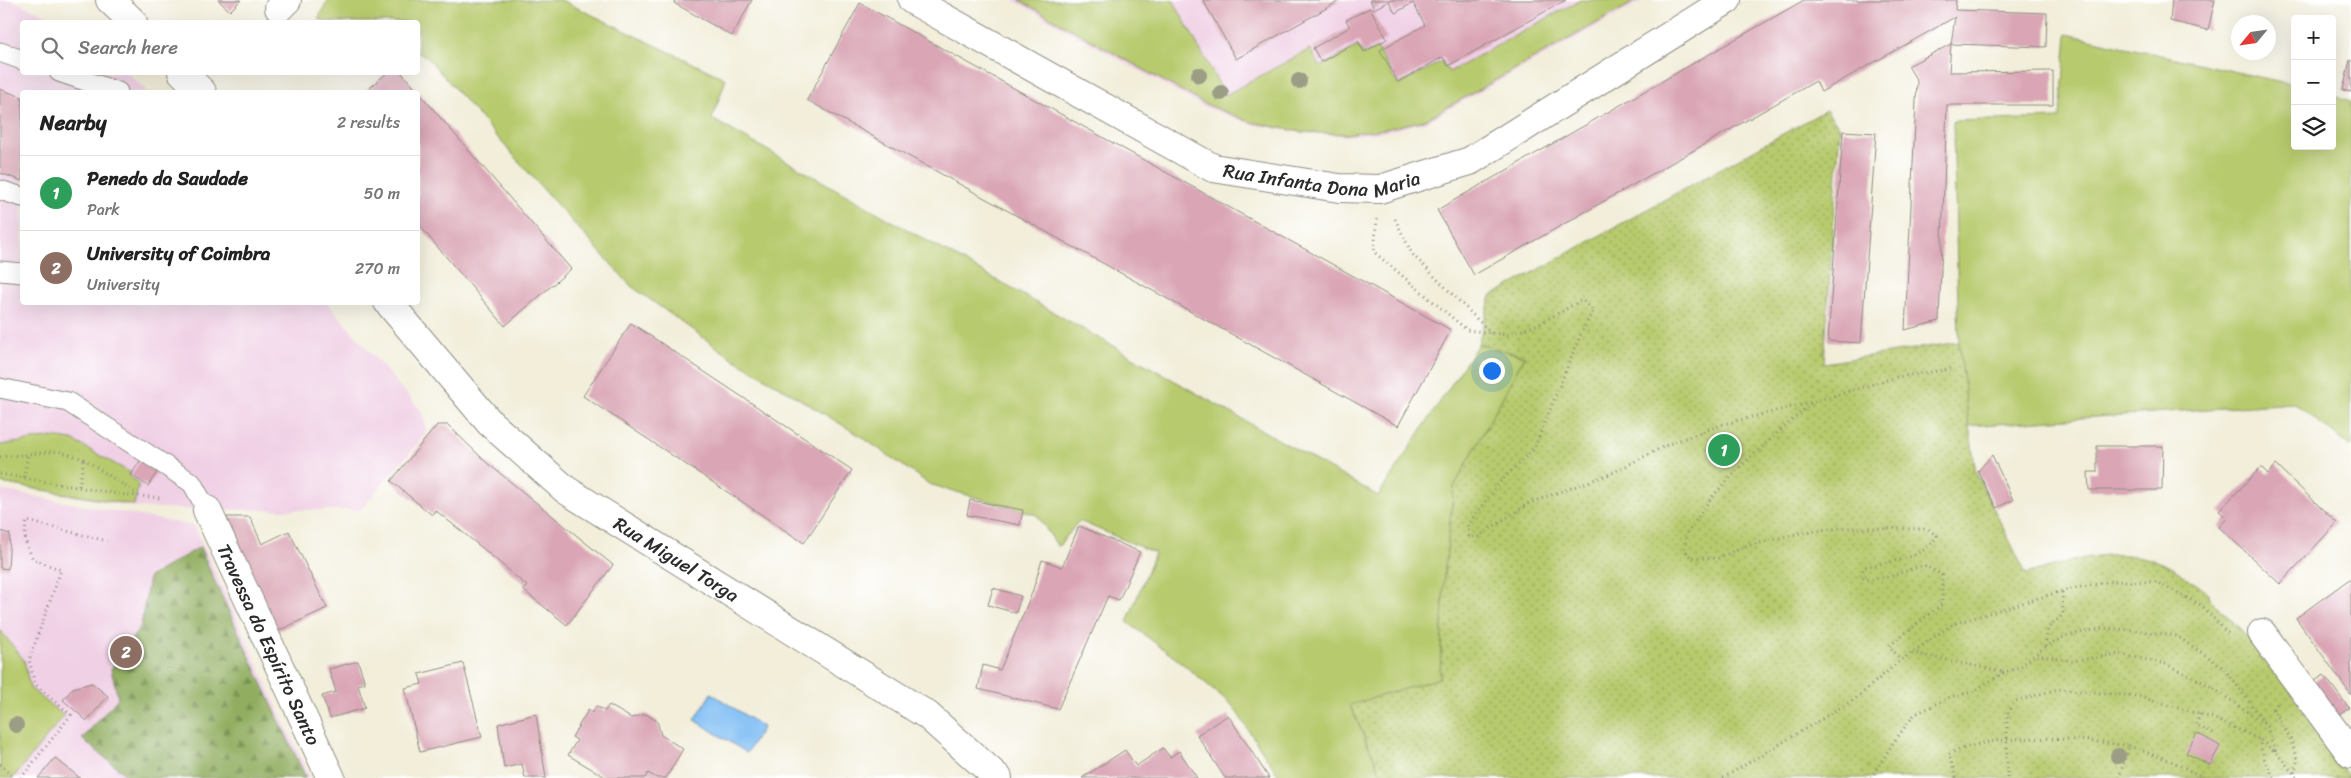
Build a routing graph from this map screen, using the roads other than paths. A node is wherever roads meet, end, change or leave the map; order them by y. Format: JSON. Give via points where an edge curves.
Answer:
{"nodes":[{"id":1,"x":110,"y":0,"type":"edge"},
{"id":2,"x":912,"y":0,"type":"edge"},
{"id":3,"x":1727,"y":0,"type":"edge"},
{"id":4,"x":130,"y":20,"type":"edge"},
{"id":5,"x":0,"y":52,"type":"edge"},
{"id":6,"x":20,"y":59,"type":"edge"},
{"id":7,"x":68,"y":75,"type":"edge"},
{"id":8,"x":185,"y":75,"type":"edge"},
{"id":9,"x":112,"y":90,"type":"edge"},
{"id":10,"x":200,"y":90,"type":"edge"},
{"id":11,"x":0,"y":190,"type":"edge"},
{"id":12,"x":20,"y":196,"type":"edge"},
{"id":13,"x":0,"y":271,"type":"edge"},
{"id":14,"x":20,"y":273,"type":"edge"},
{"id":15,"x":391,"y":305,"type":"edge"},
{"id":16,"x":0,"y":388,"type":"edge"},
{"id":17,"x":207,"y":510,"type":"joint"},
{"id":18,"x":2262,"y":633,"type":"dead end"},
{"id":19,"x":2351,"y":754,"type":"edge"},
{"id":20,"x":331,"y":778,"type":"edge"},
{"id":21,"x":998,"y":778,"type":"edge"}],
"edges":[{"from":1,"to":4,"type":"street"},
{"from":2,"to":3,"type":"street","name":"Rua Infanta Dona Maria","via":[[1213,168],[1339,188],[1380,189],[1470,161]]},
{"from":5,"to":6,"type":"lane"},
{"from":7,"to":9,"type":"lane"},
{"from":8,"to":10,"type":"street"},
{"from":11,"to":12,"type":"lane"},
{"from":13,"to":14,"type":"lane"},
{"from":15,"to":21,"type":"street","name":"Rua Miguel Torga","via":[[490,423],[566,490],[927,714]]},
{"from":16,"to":17,"type":"lane","via":[[68,402],[192,483]]},
{"from":17,"to":20,"type":"street","name":"Travessa do Espírito Santo"},
{"from":18,"to":19,"type":"street"}]}
